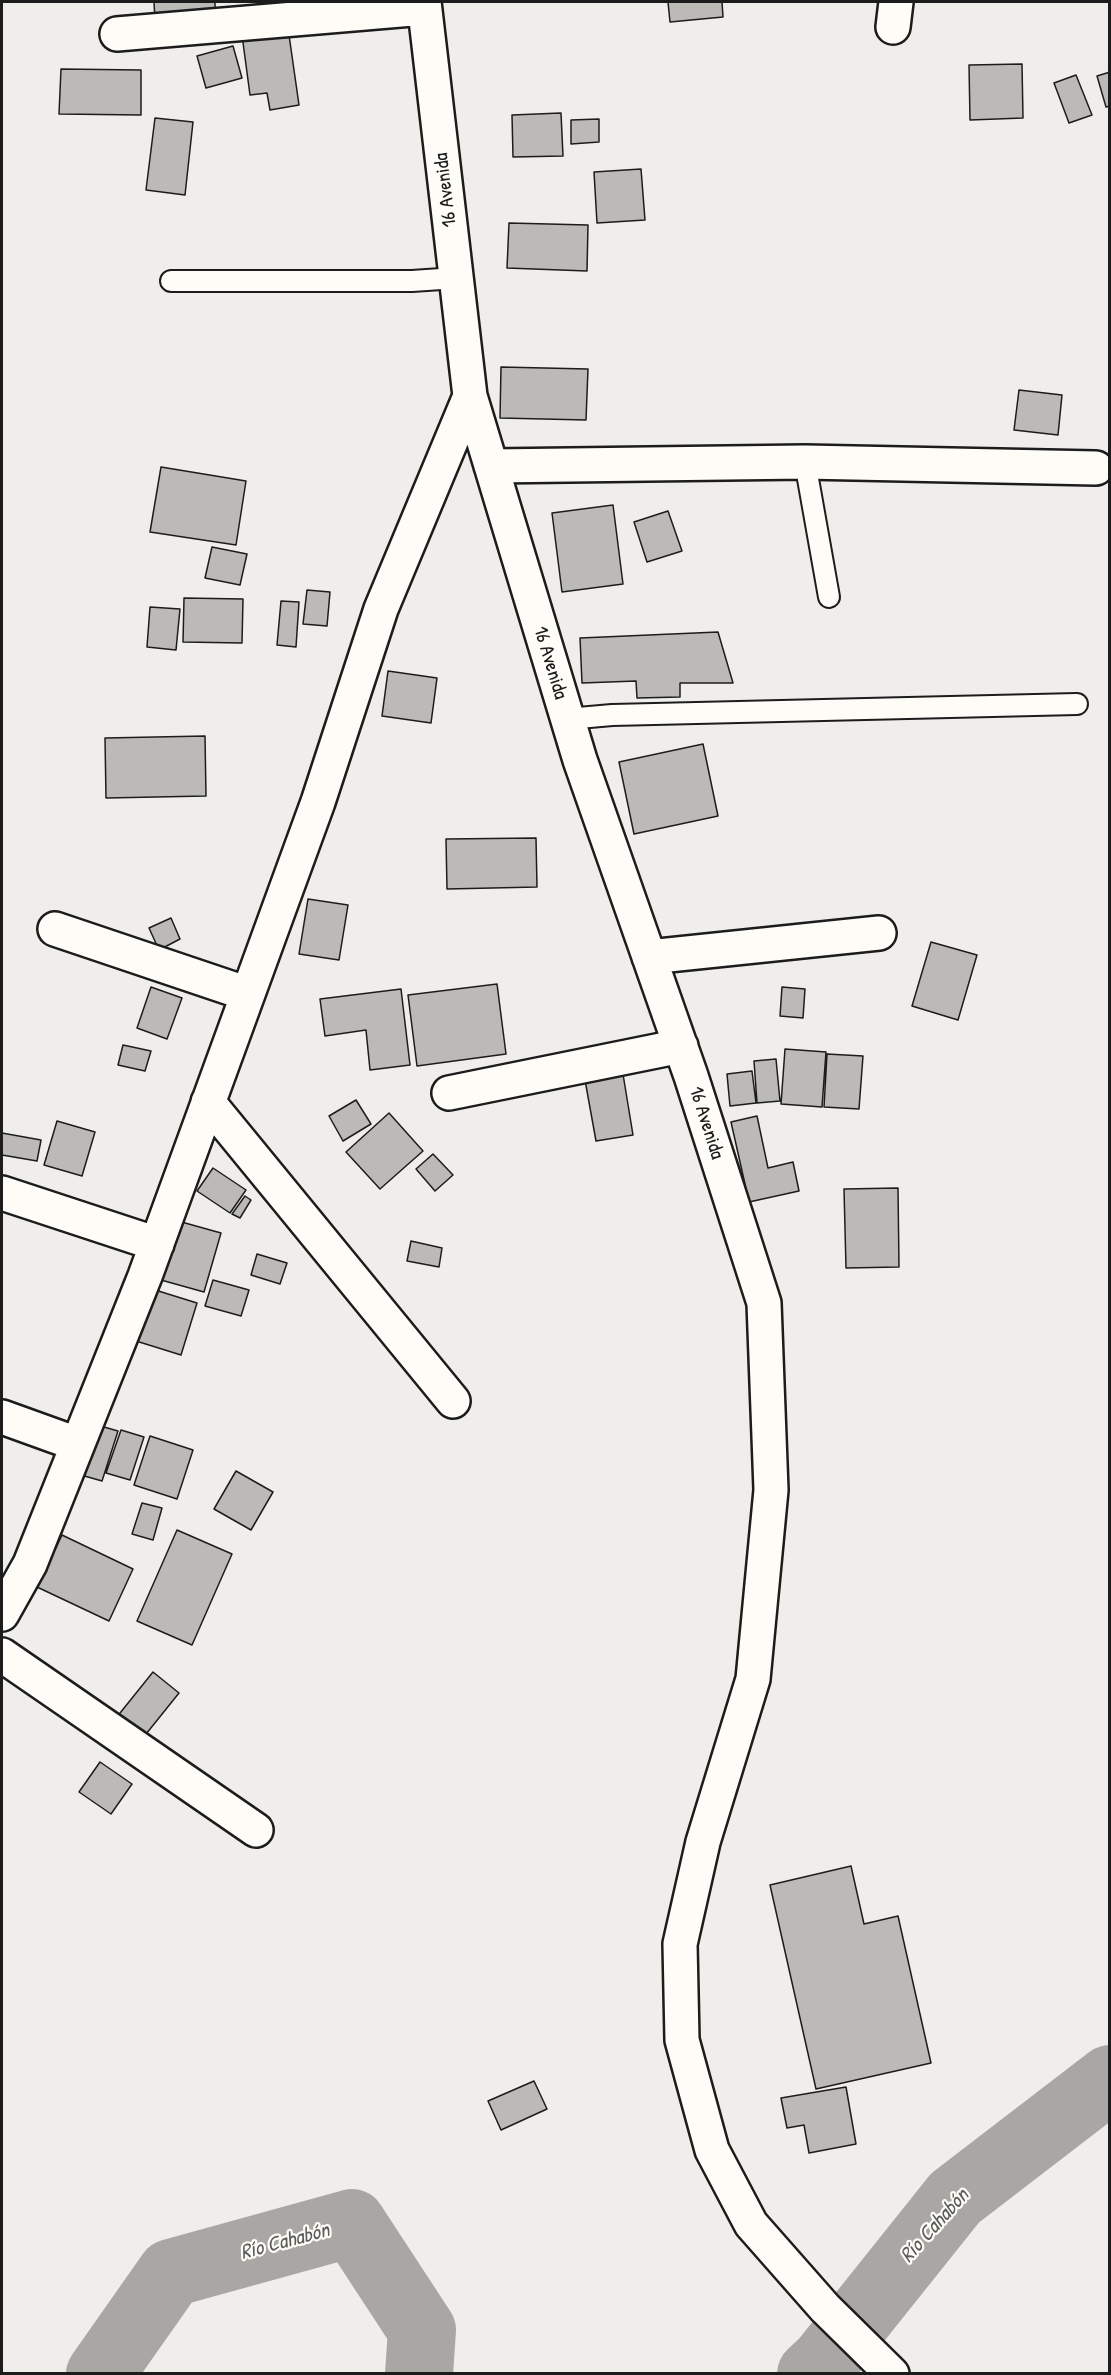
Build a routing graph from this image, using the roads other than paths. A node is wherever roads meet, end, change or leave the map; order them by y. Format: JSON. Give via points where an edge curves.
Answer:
{"nodes":[{"id":1,"x":424,"y":5,"type":"edge"},
{"id":2,"x":117,"y":34,"type":"dead end"},
{"id":3,"x":456,"y":278,"type":"junction"},
{"id":4,"x":171,"y":281,"type":"dead end"},
{"id":5,"x":470,"y":396,"type":"junction"},
{"id":6,"x":805,"y":462,"type":"junction"},
{"id":7,"x":491,"y":466,"type":"junction"},
{"id":8,"x":1096,"y":468,"type":"dead end"},
{"id":9,"x":830,"y":597,"type":"dead end"},
{"id":10,"x":1077,"y":704,"type":"dead end"},
{"id":11,"x":567,"y":719,"type":"junction"},
{"id":12,"x":55,"y":929,"type":"dead end"},
{"id":13,"x":879,"y":933,"type":"dead end"},
{"id":14,"x":650,"y":957,"type":"junction"},
{"id":15,"x":248,"y":994,"type":"junction"},
{"id":16,"x":681,"y":1046,"type":"junction"},
{"id":17,"x":449,"y":1093,"type":"dead end"},
{"id":18,"x":208,"y":1102,"type":"junction"},
{"id":19,"x":2,"y":1193,"type":"edge"},
{"id":20,"x":157,"y":1244,"type":"junction"},
{"id":21,"x":453,"y":1401,"type":"dead end"},
{"id":22,"x":2,"y":1417,"type":"edge"},
{"id":23,"x":77,"y":1444,"type":"junction"},
{"id":24,"x":2,"y":1614,"type":"edge"},
{"id":25,"x":2,"y":1655,"type":"edge"},
{"id":26,"x":256,"y":1830,"type":"dead end"},
{"id":27,"x":887,"y":2368,"type":"edge"}],
"edges":[{"from":1,"to":2,"type":"street"},
{"from":1,"to":3,"type":"street","name":"16 Avenida"},
{"from":3,"to":4,"type":"lane"},
{"from":3,"to":5,"type":"street","name":"16 Avenida"},
{"from":5,"to":7,"type":"street","name":"16 Avenida"},
{"from":5,"to":15,"type":"street","via":[[381,609],[318,802]]},
{"from":6,"to":7,"type":"street"},
{"from":6,"to":8,"type":"street"},
{"from":6,"to":9,"type":"lane"},
{"from":7,"to":11,"type":"street","name":"16 Avenida"},
{"from":10,"to":11,"type":"lane"},
{"from":11,"to":14,"type":"street","name":"16 Avenida"},
{"from":12,"to":15,"type":"street"},
{"from":13,"to":14,"type":"street"},
{"from":14,"to":16,"type":"street","name":"16 Avenida"},
{"from":15,"to":18,"type":"street"},
{"from":16,"to":17,"type":"street"},
{"from":16,"to":27,"type":"street","name":"16 Avenida","via":[[764,1303],[771,1490],[753,1678],[703,1842],[680,1944],[682,2040],[712,2150],[751,2224],[825,2308]]},
{"from":18,"to":20,"type":"street"},
{"from":18,"to":21,"type":"street"},
{"from":19,"to":20,"type":"street"},
{"from":20,"to":23,"type":"street"},
{"from":22,"to":23,"type":"street"},
{"from":23,"to":24,"type":"street","via":[[30,1564]]},
{"from":25,"to":26,"type":"street"}]}
